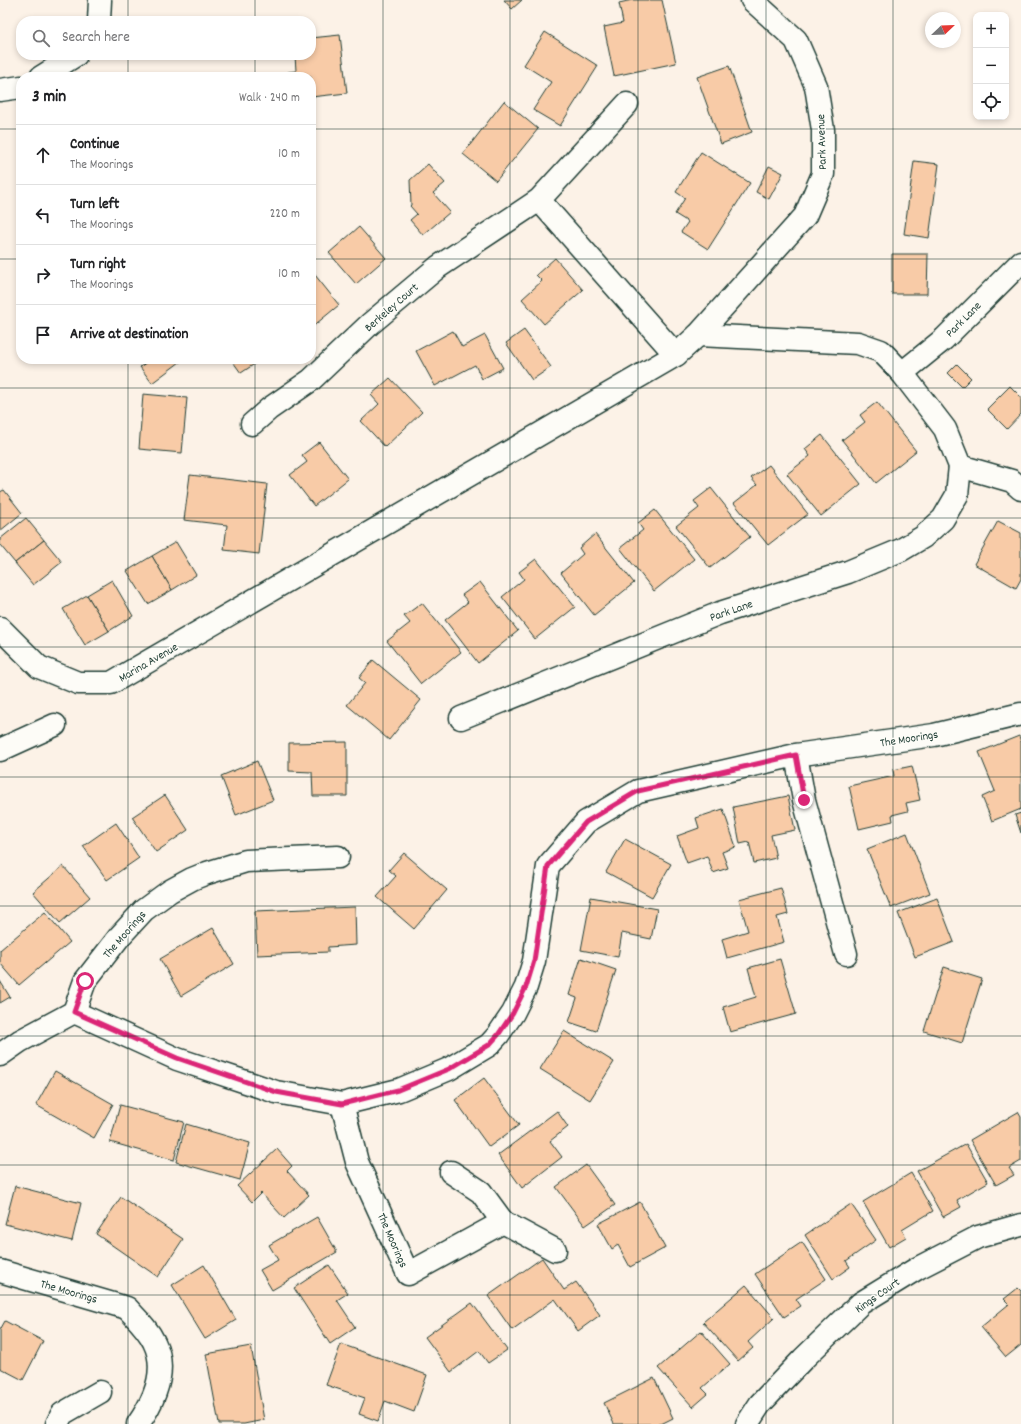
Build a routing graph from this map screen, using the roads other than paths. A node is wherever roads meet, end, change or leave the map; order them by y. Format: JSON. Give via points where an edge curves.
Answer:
{"nodes":[{"id":1,"x":100,"y":0,"type":"edge"},
{"id":2,"x":752,"y":0,"type":"edge"},
{"id":3,"x":99,"y":16,"type":"edge"},
{"id":4,"x":68,"y":60,"type":"edge"},
{"id":5,"x":49,"y":72,"type":"edge"},
{"id":6,"x":16,"y":88,"type":"edge"},
{"id":7,"x":0,"y":90,"type":"edge"},
{"id":8,"x":627,"y":104,"type":"dead end"},
{"id":9,"x":539,"y":200,"type":"junction"},
{"id":10,"x":1021,"y":262,"type":"edge"},
{"id":11,"x":698,"y":335,"type":"junction"},
{"id":12,"x":676,"y":355,"type":"junction"},
{"id":13,"x":902,"y":373,"type":"junction"},
{"id":14,"x":252,"y":424,"type":"dead end"},
{"id":15,"x":960,"y":466,"type":"junction"},
{"id":16,"x":1021,"y":488,"type":"edge"},
{"id":17,"x":0,"y":628,"type":"edge"},
{"id":18,"x":1021,"y":714,"type":"edge"},
{"id":19,"x":461,"y":718,"type":"dead end"},
{"id":20,"x":55,"y":725,"type":"dead end"},
{"id":21,"x":0,"y":750,"type":"edge"},
{"id":22,"x":796,"y":755,"type":"junction"},
{"id":23,"x":338,"y":857,"type":"dead end"},
{"id":24,"x":846,"y":954,"type":"dead end"},
{"id":25,"x":74,"y":1012,"type":"junction"},
{"id":26,"x":0,"y":1055,"type":"edge"},
{"id":27,"x":342,"y":1104,"type":"junction"},
{"id":28,"x":451,"y":1172,"type":"dead end"},
{"id":29,"x":503,"y":1222,"type":"junction"},
{"id":30,"x":1021,"y":1225,"type":"edge"},
{"id":31,"x":555,"y":1250,"type":"dead end"},
{"id":32,"x":0,"y":1271,"type":"edge"},
{"id":33,"x":100,"y":1392,"type":"dead end"},
{"id":34,"x":57,"y":1424,"type":"edge"},
{"id":35,"x":138,"y":1424,"type":"edge"},
{"id":36,"x":747,"y":1424,"type":"edge"}],
"edges":[{"from":1,"to":3,"type":"street"},
{"from":2,"to":11,"type":"street","name":"Park Avenue","via":[[796,40],[816,86],[824,130],[823,174],[806,216]]},
{"from":4,"to":5,"type":"street"},
{"from":6,"to":7,"type":"street"},
{"from":8,"to":9,"type":"street","name":"Berkeley Court"},
{"from":9,"to":12,"type":"street"},
{"from":9,"to":14,"type":"street","name":"Berkeley Court","via":[[438,267],[370,324],[311,380]]},
{"from":10,"to":13,"type":"street","name":"Park Lane","via":[[944,339]]},
{"from":11,"to":12,"type":"street","name":"Park Avenue"},
{"from":11,"to":13,"type":"street","name":"Park Lane","via":[[858,343],[881,351]]},
{"from":12,"to":17,"type":"street","name":"Marina Avenue","via":[[111,683],[78,683],[39,667]]},
{"from":13,"to":15,"type":"street","name":"Park Lane","via":[[945,429]]},
{"from":15,"to":16,"type":"street","via":[[1012,482]]},
{"from":15,"to":19,"type":"street","name":"Park Lane","via":[[956,495],[943,519],[923,537],[901,550],[848,572],[720,613]]},
{"from":18,"to":22,"type":"street","name":"The Moorings","via":[[934,735]]},
{"from":20,"to":21,"type":"street"},
{"from":22,"to":24,"type":"street","via":[[804,800]]},
{"from":22,"to":27,"type":"street","name":"The Moorings","via":[[638,791],[586,822],[548,866],[534,961],[526,987],[498,1035],[489,1045],[449,1069],[398,1090]]},
{"from":23,"to":25,"type":"street","name":"The Moorings","via":[[246,861],[207,873],[170,891],[144,910],[120,936],[85,981]]},
{"from":25,"to":26,"type":"street","via":[[20,1041]]},
{"from":25,"to":27,"type":"street","name":"The Moorings","via":[[177,1058],[276,1092]]},
{"from":27,"to":29,"type":"street","name":"The Moorings","via":[[357,1162],[408,1274]]},
{"from":28,"to":29,"type":"street","via":[[481,1192]]},
{"from":29,"to":31,"type":"street"},
{"from":30,"to":36,"type":"street","name":"Kings Court","via":[[978,1237],[918,1268],[861,1304],[764,1399]]},
{"from":32,"to":35,"type":"street","name":"The Moorings","via":[[127,1308],[143,1324],[155,1343],[160,1364],[158,1386],[147,1412]]},
{"from":33,"to":34,"type":"street","via":[[62,1414]]}]}
